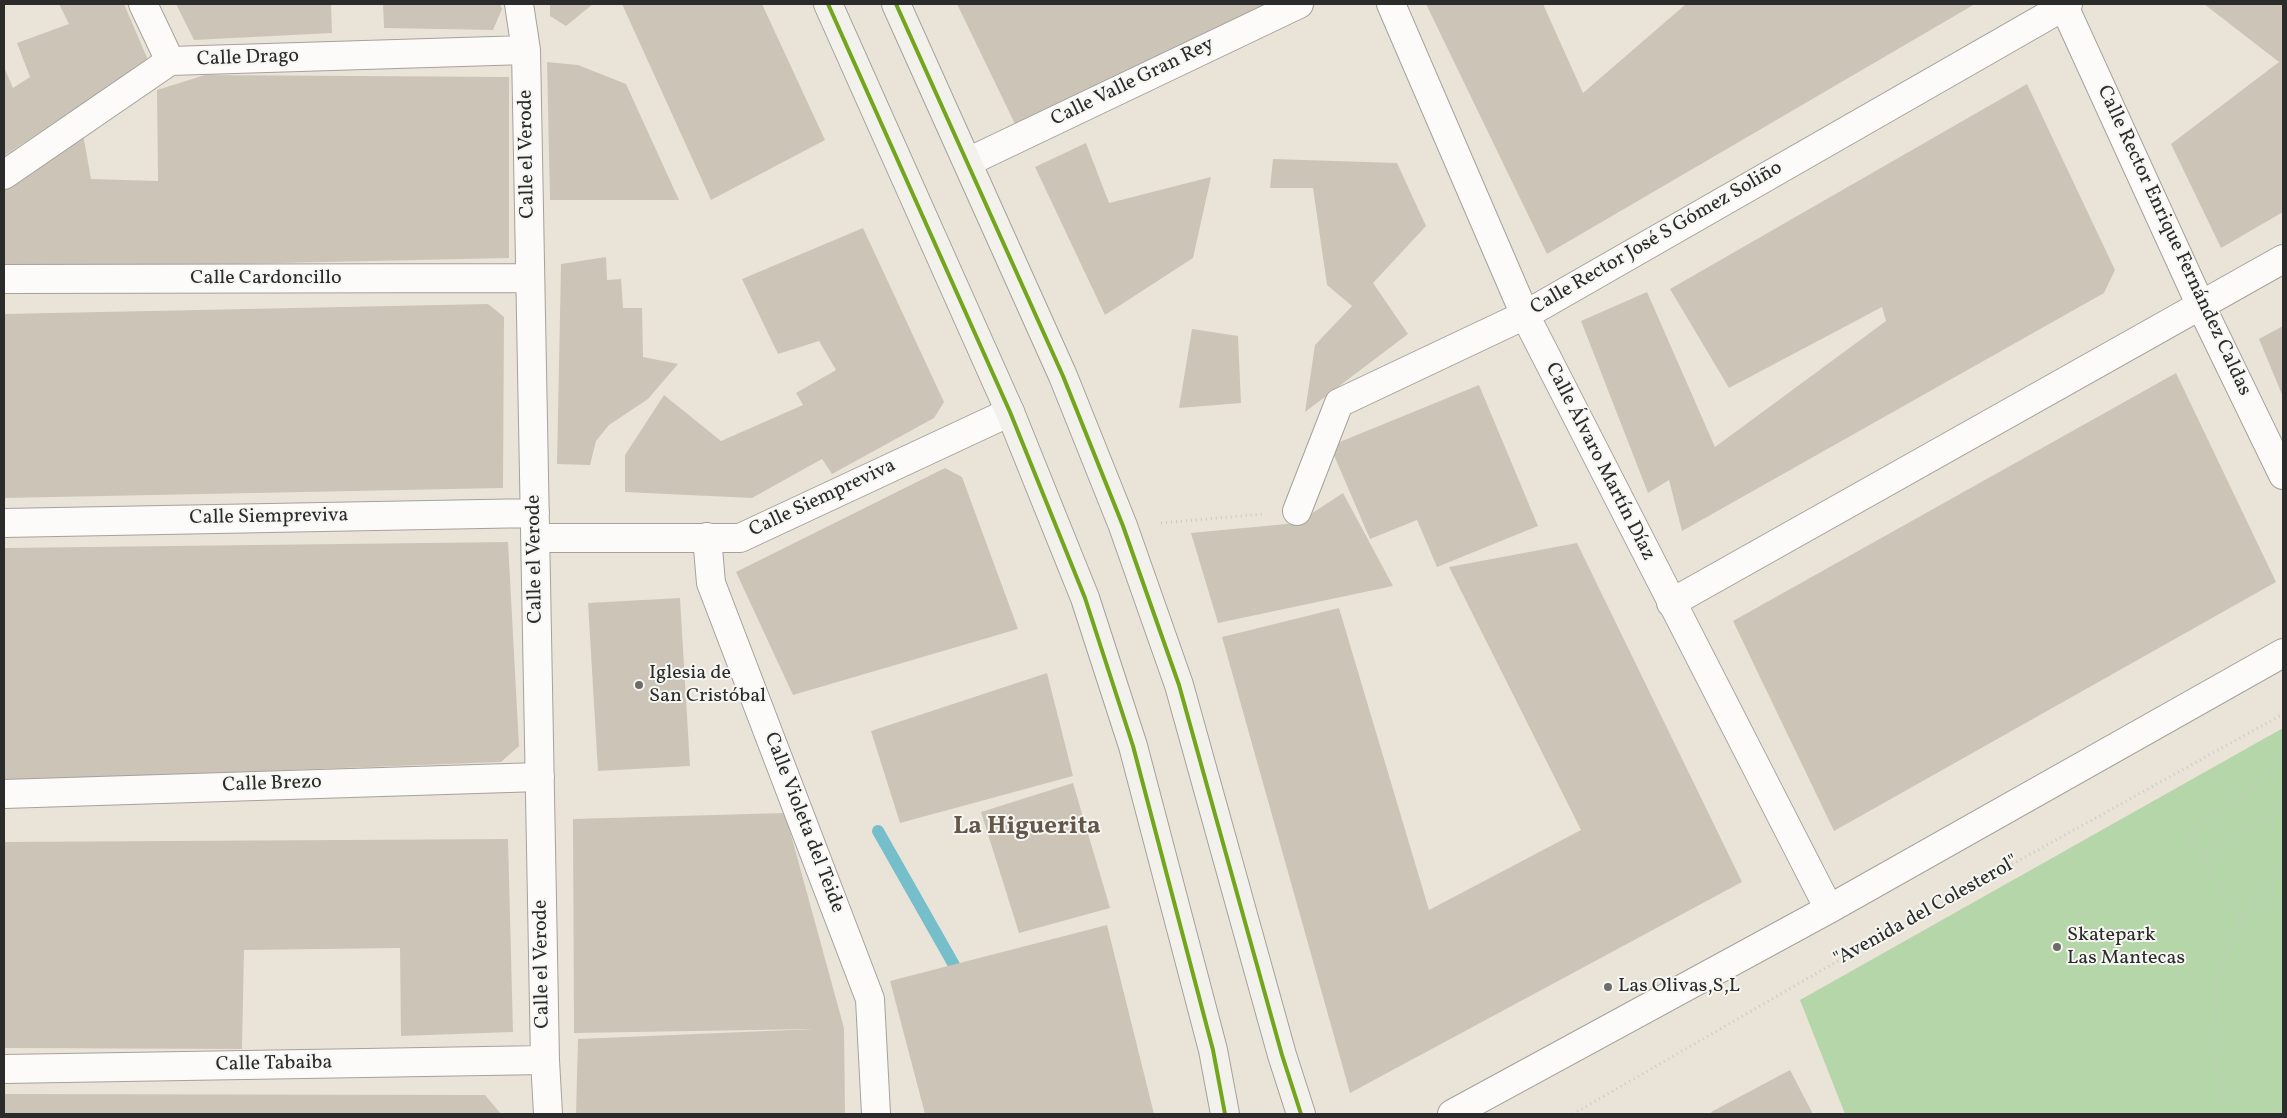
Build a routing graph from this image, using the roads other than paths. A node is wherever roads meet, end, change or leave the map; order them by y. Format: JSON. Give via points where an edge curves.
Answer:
{"nodes":[{"id":1,"x":143,"y":4,"type":"edge"},
{"id":2,"x":519,"y":4,"type":"edge"},
{"id":3,"x":828,"y":4,"type":"edge"},
{"id":4,"x":896,"y":4,"type":"edge"},
{"id":5,"x":1299,"y":4,"type":"edge"},
{"id":6,"x":1391,"y":4,"type":"edge"},
{"id":7,"x":2065,"y":5,"type":"edge"},
{"id":8,"x":526,"y":50,"type":"junction"},
{"id":9,"x":170,"y":61,"type":"junction"},
{"id":10,"x":968,"y":162,"type":"junction"},
{"id":11,"x":4,"y":175,"type":"edge"},
{"id":12,"x":2283,"y":259,"type":"edge"},
{"id":13,"x":529,"y":278,"type":"junction"},
{"id":14,"x":4,"y":279,"type":"edge"},
{"id":15,"x":2202,"y":306,"type":"junction"},
{"id":16,"x":1525,"y":315,"type":"junction"},
{"id":17,"x":1010,"y":412,"type":"junction"},
{"id":18,"x":2283,"y":475,"type":"edge"},
{"id":19,"x":1297,"y":511,"type":"road end"},
{"id":20,"x":4,"y":523,"type":"edge"},
{"id":21,"x":535,"y":526,"type":"junction"},
{"id":22,"x":707,"y":537,"type":"junction"},
{"id":23,"x":1671,"y":603,"type":"junction"},
{"id":24,"x":2283,"y":653,"type":"edge"},
{"id":25,"x":540,"y":777,"type":"junction"},
{"id":26,"x":4,"y":794,"type":"edge"},
{"id":27,"x":1830,"y":909,"type":"junction"},
{"id":28,"x":545,"y":1060,"type":"junction"},
{"id":29,"x":4,"y":1069,"type":"edge"},
{"id":30,"x":548,"y":1114,"type":"edge"},
{"id":31,"x":876,"y":1114,"type":"edge"},
{"id":32,"x":1225,"y":1114,"type":"edge"},
{"id":33,"x":1301,"y":1114,"type":"edge"},
{"id":34,"x":1452,"y":1114,"type":"edge"}],
"edges":[{"from":1,"to":9,"type":"street"},
{"from":2,"to":8,"type":"street","name":"Calle el Verode"},
{"from":3,"to":17,"type":"main road"},
{"from":4,"to":10,"type":"main road"},
{"from":5,"to":10,"type":"street","name":"Calle Valle Gran Rey"},
{"from":6,"to":16,"type":"street","name":"Calle Álvaro Martín Díaz"},
{"from":7,"to":15,"type":"street","name":"Calle Rector Enrique Fernández Caldas"},
{"from":7,"to":16,"type":"street","name":"Calle Rector José S Gómez Soliño"},
{"from":8,"to":9,"type":"street","name":"Calle Drago"},
{"from":8,"to":13,"type":"street","name":"Calle el Verode"},
{"from":9,"to":11,"type":"street","name":"Calle Drago"},
{"from":10,"to":33,"type":"main road","via":[[1063,376],[1123,526],[1179,685]]},
{"from":12,"to":15,"type":"street"},
{"from":13,"to":14,"type":"street","name":"Calle Cardoncillo"},
{"from":13,"to":21,"type":"street","name":"Calle el Verode"},
{"from":15,"to":18,"type":"street","name":"Calle Rector Enrique Fernández Caldas"},
{"from":15,"to":23,"type":"street"},
{"from":16,"to":19,"type":"street","name":"Calle Rector José S Gómez Soliño","via":[[1340,403]]},
{"from":16,"to":23,"type":"street","name":"Calle Álvaro Martín Díaz"},
{"from":17,"to":22,"type":"street","name":"Calle Siempreviva","via":[[740,538]]},
{"from":17,"to":32,"type":"main road","via":[[1085,598],[1133,746],[1213,1050]]},
{"from":20,"to":21,"type":"street","name":"Calle Siempreviva"},
{"from":21,"to":22,"type":"street","name":"Calle Siempreviva"},
{"from":21,"to":25,"type":"street","name":"Calle el Verode"},
{"from":22,"to":31,"type":"street","name":"Calle Violeta del Teide","via":[[712,583],[870,999]]},
{"from":23,"to":27,"type":"street","name":"Calle Álvaro Martín Díaz"},
{"from":24,"to":27,"type":"street"},
{"from":25,"to":26,"type":"street","name":"Calle Brezo"},
{"from":25,"to":28,"type":"street","name":"Calle el Verode"},
{"from":27,"to":34,"type":"street"},
{"from":28,"to":29,"type":"street","name":"Calle Tabaiba"},
{"from":28,"to":30,"type":"street","name":"Calle el Verode"}]}
